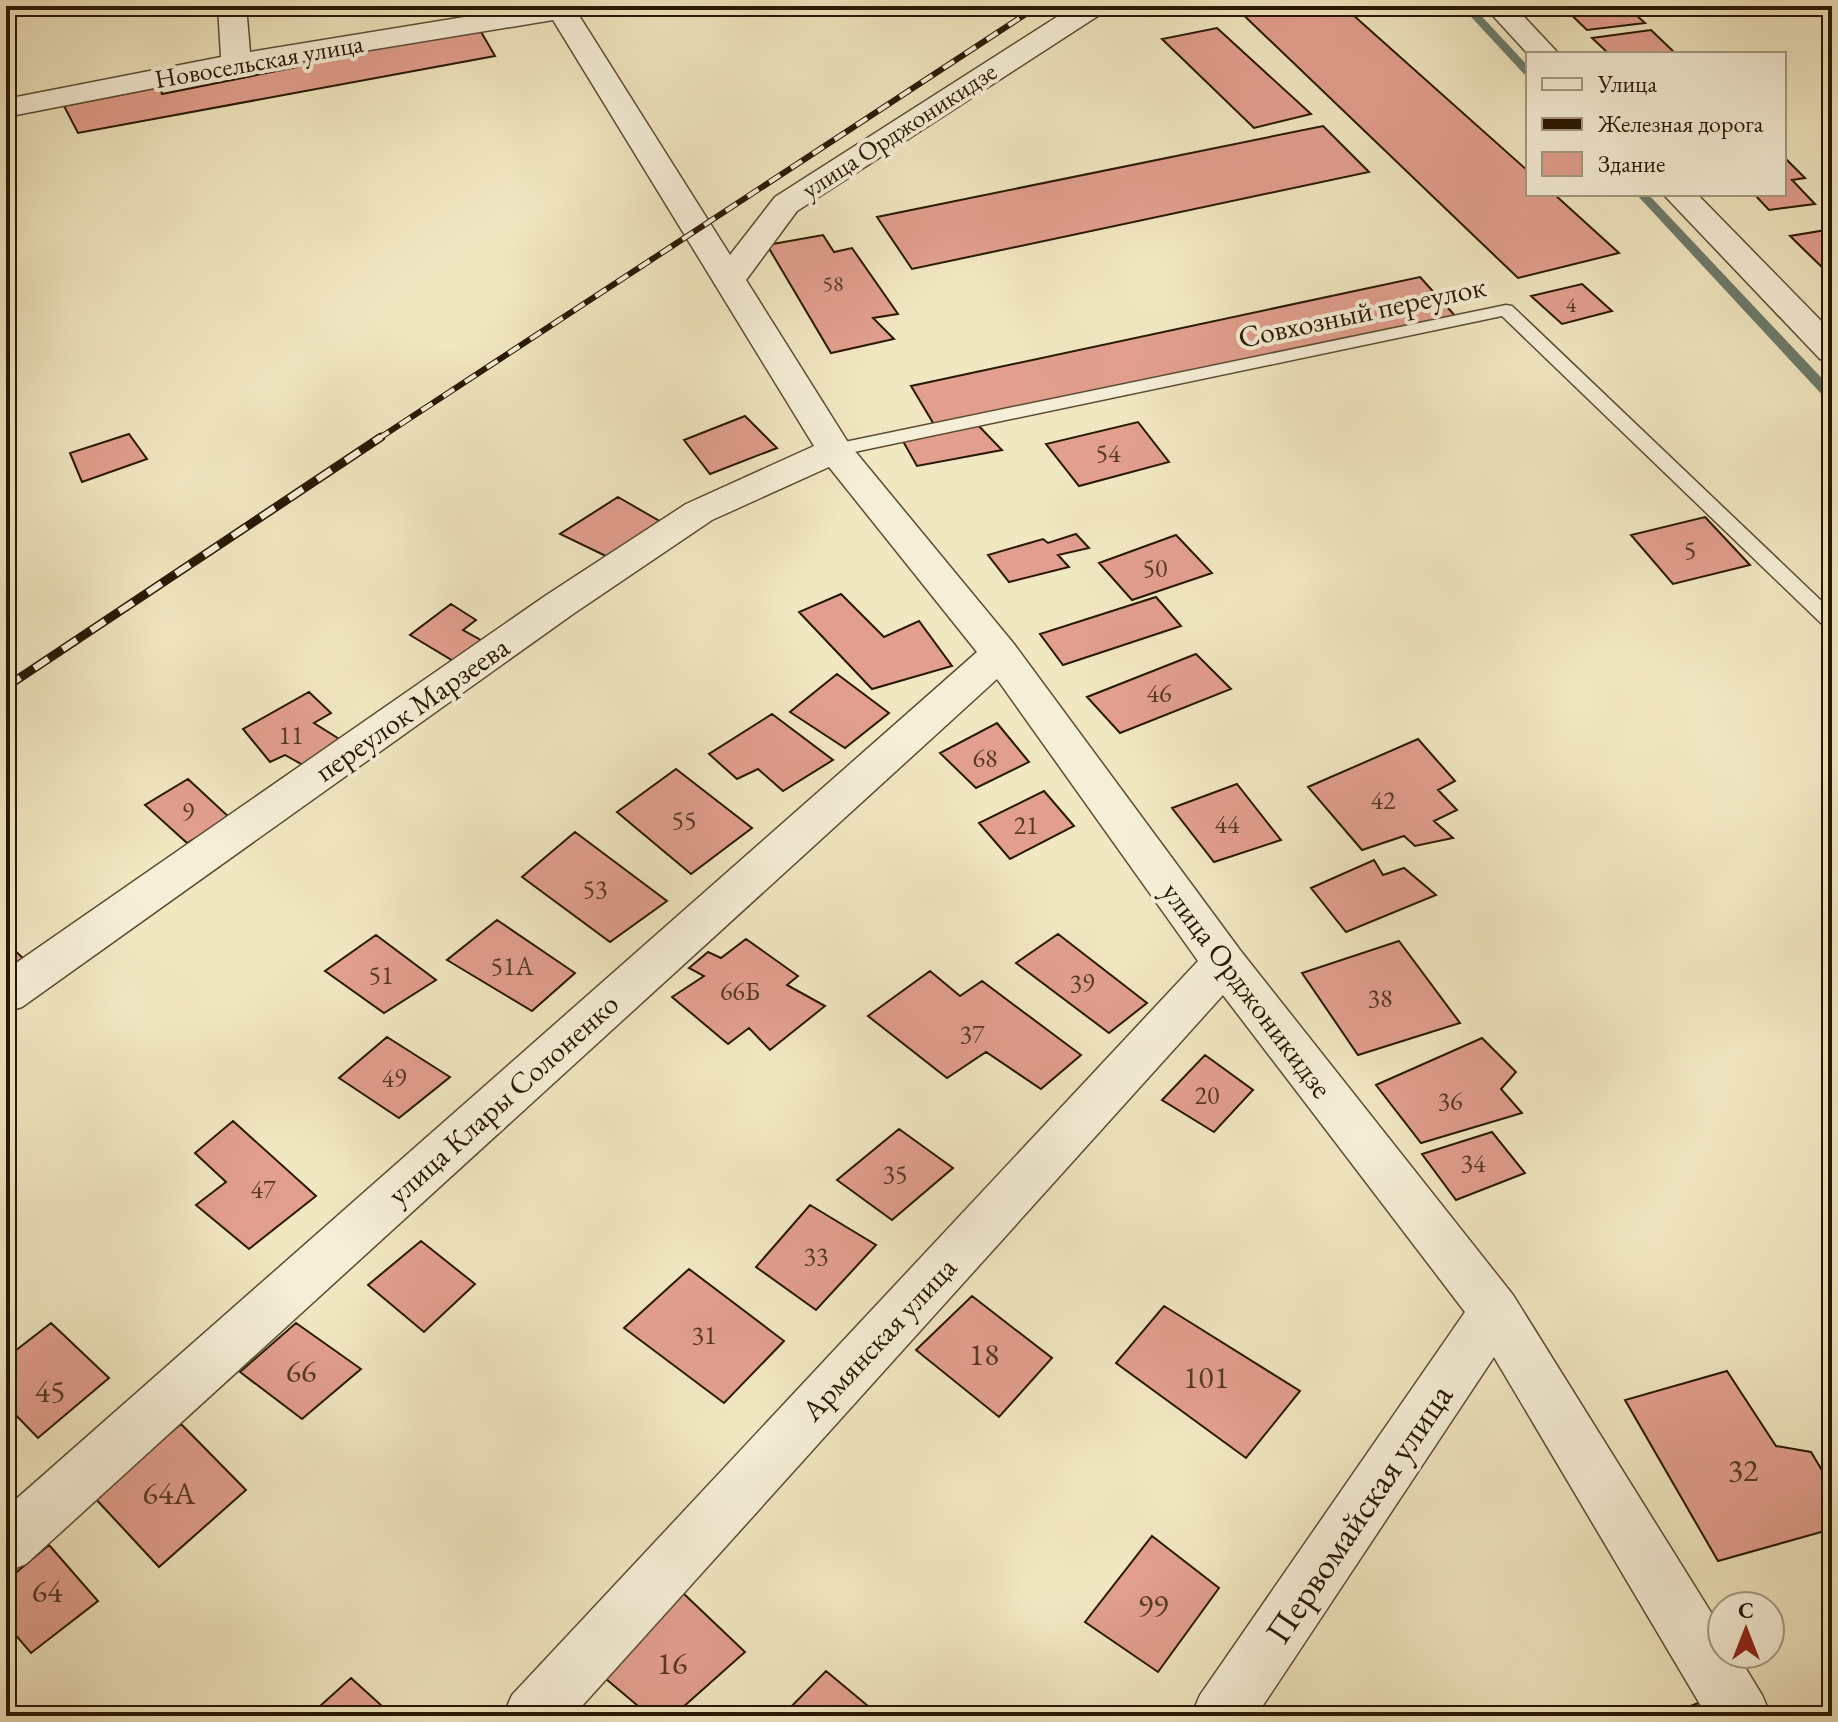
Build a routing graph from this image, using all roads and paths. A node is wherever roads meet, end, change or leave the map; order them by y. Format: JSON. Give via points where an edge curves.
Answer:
{"nodes":[{"id":1,"x":232,"y":6,"type":"edge"},
{"id":2,"x":1094,"y":6,"type":"edge"},
{"id":3,"x":1498,"y":6,"type":"edge"},
{"id":4,"x":560,"y":8,"type":"edge"},
{"id":5,"x":1542,"y":52,"type":"edge"},
{"id":6,"x":236,"y":63,"type":"junction"},
{"id":7,"x":6,"y":108,"type":"edge"},
{"id":8,"x":1681,"y":196,"type":"edge"},
{"id":9,"x":729,"y":280,"type":"junction"},
{"id":10,"x":1832,"y":352,"type":"edge"},
{"id":11,"x":835,"y":450,"type":"junction"},
{"id":12,"x":1832,"y":622,"type":"edge"},
{"id":13,"x":1000,"y":654,"type":"junction"},
{"id":14,"x":1224,"y":963,"type":"junction"},
{"id":15,"x":6,"y":994,"type":"edge"},
{"id":16,"x":1495,"y":1311,"type":"junction"},
{"id":17,"x":6,"y":1545,"type":"edge"},
{"id":18,"x":533,"y":1716,"type":"edge"},
{"id":19,"x":1221,"y":1716,"type":"edge"},
{"id":20,"x":1741,"y":1716,"type":"edge"}],
"edges":[{"from":1,"to":6,"type":"street"},
{"from":2,"to":9,"type":"street","name":"улица Орджоникидзе","via":[[786,204]]},
{"from":3,"to":5,"type":"street"},
{"from":4,"to":6,"type":"street","name":"Новосельская улица"},
{"from":4,"to":9,"type":"street","name":"улица Орджоникидзе"},
{"from":6,"to":7,"type":"street","name":"Новосельская улица"},
{"from":8,"to":10,"type":"street"},
{"from":9,"to":11,"type":"street","name":"улица Орджоникидзе"},
{"from":11,"to":12,"type":"lane","name":"Совхозный переулок","via":[[1506,310]]},
{"from":11,"to":13,"type":"street","name":"улица Орджоникидзе"},
{"from":11,"to":15,"type":"street","name":"переулок Марзеева","via":[[699,512]]},
{"from":13,"to":14,"type":"street","name":"улица Орджоникидзе"},
{"from":13,"to":17,"type":"street","name":"улица Клары Солоненко"},
{"from":14,"to":16,"type":"street","name":"улица Орджоникидзе"},
{"from":14,"to":18,"type":"street","name":"Армянская улица"},
{"from":16,"to":19,"type":"street","name":"Первомайская улица"},
{"from":16,"to":20,"type":"street","name":"улица Орджоникидзе"}]}
